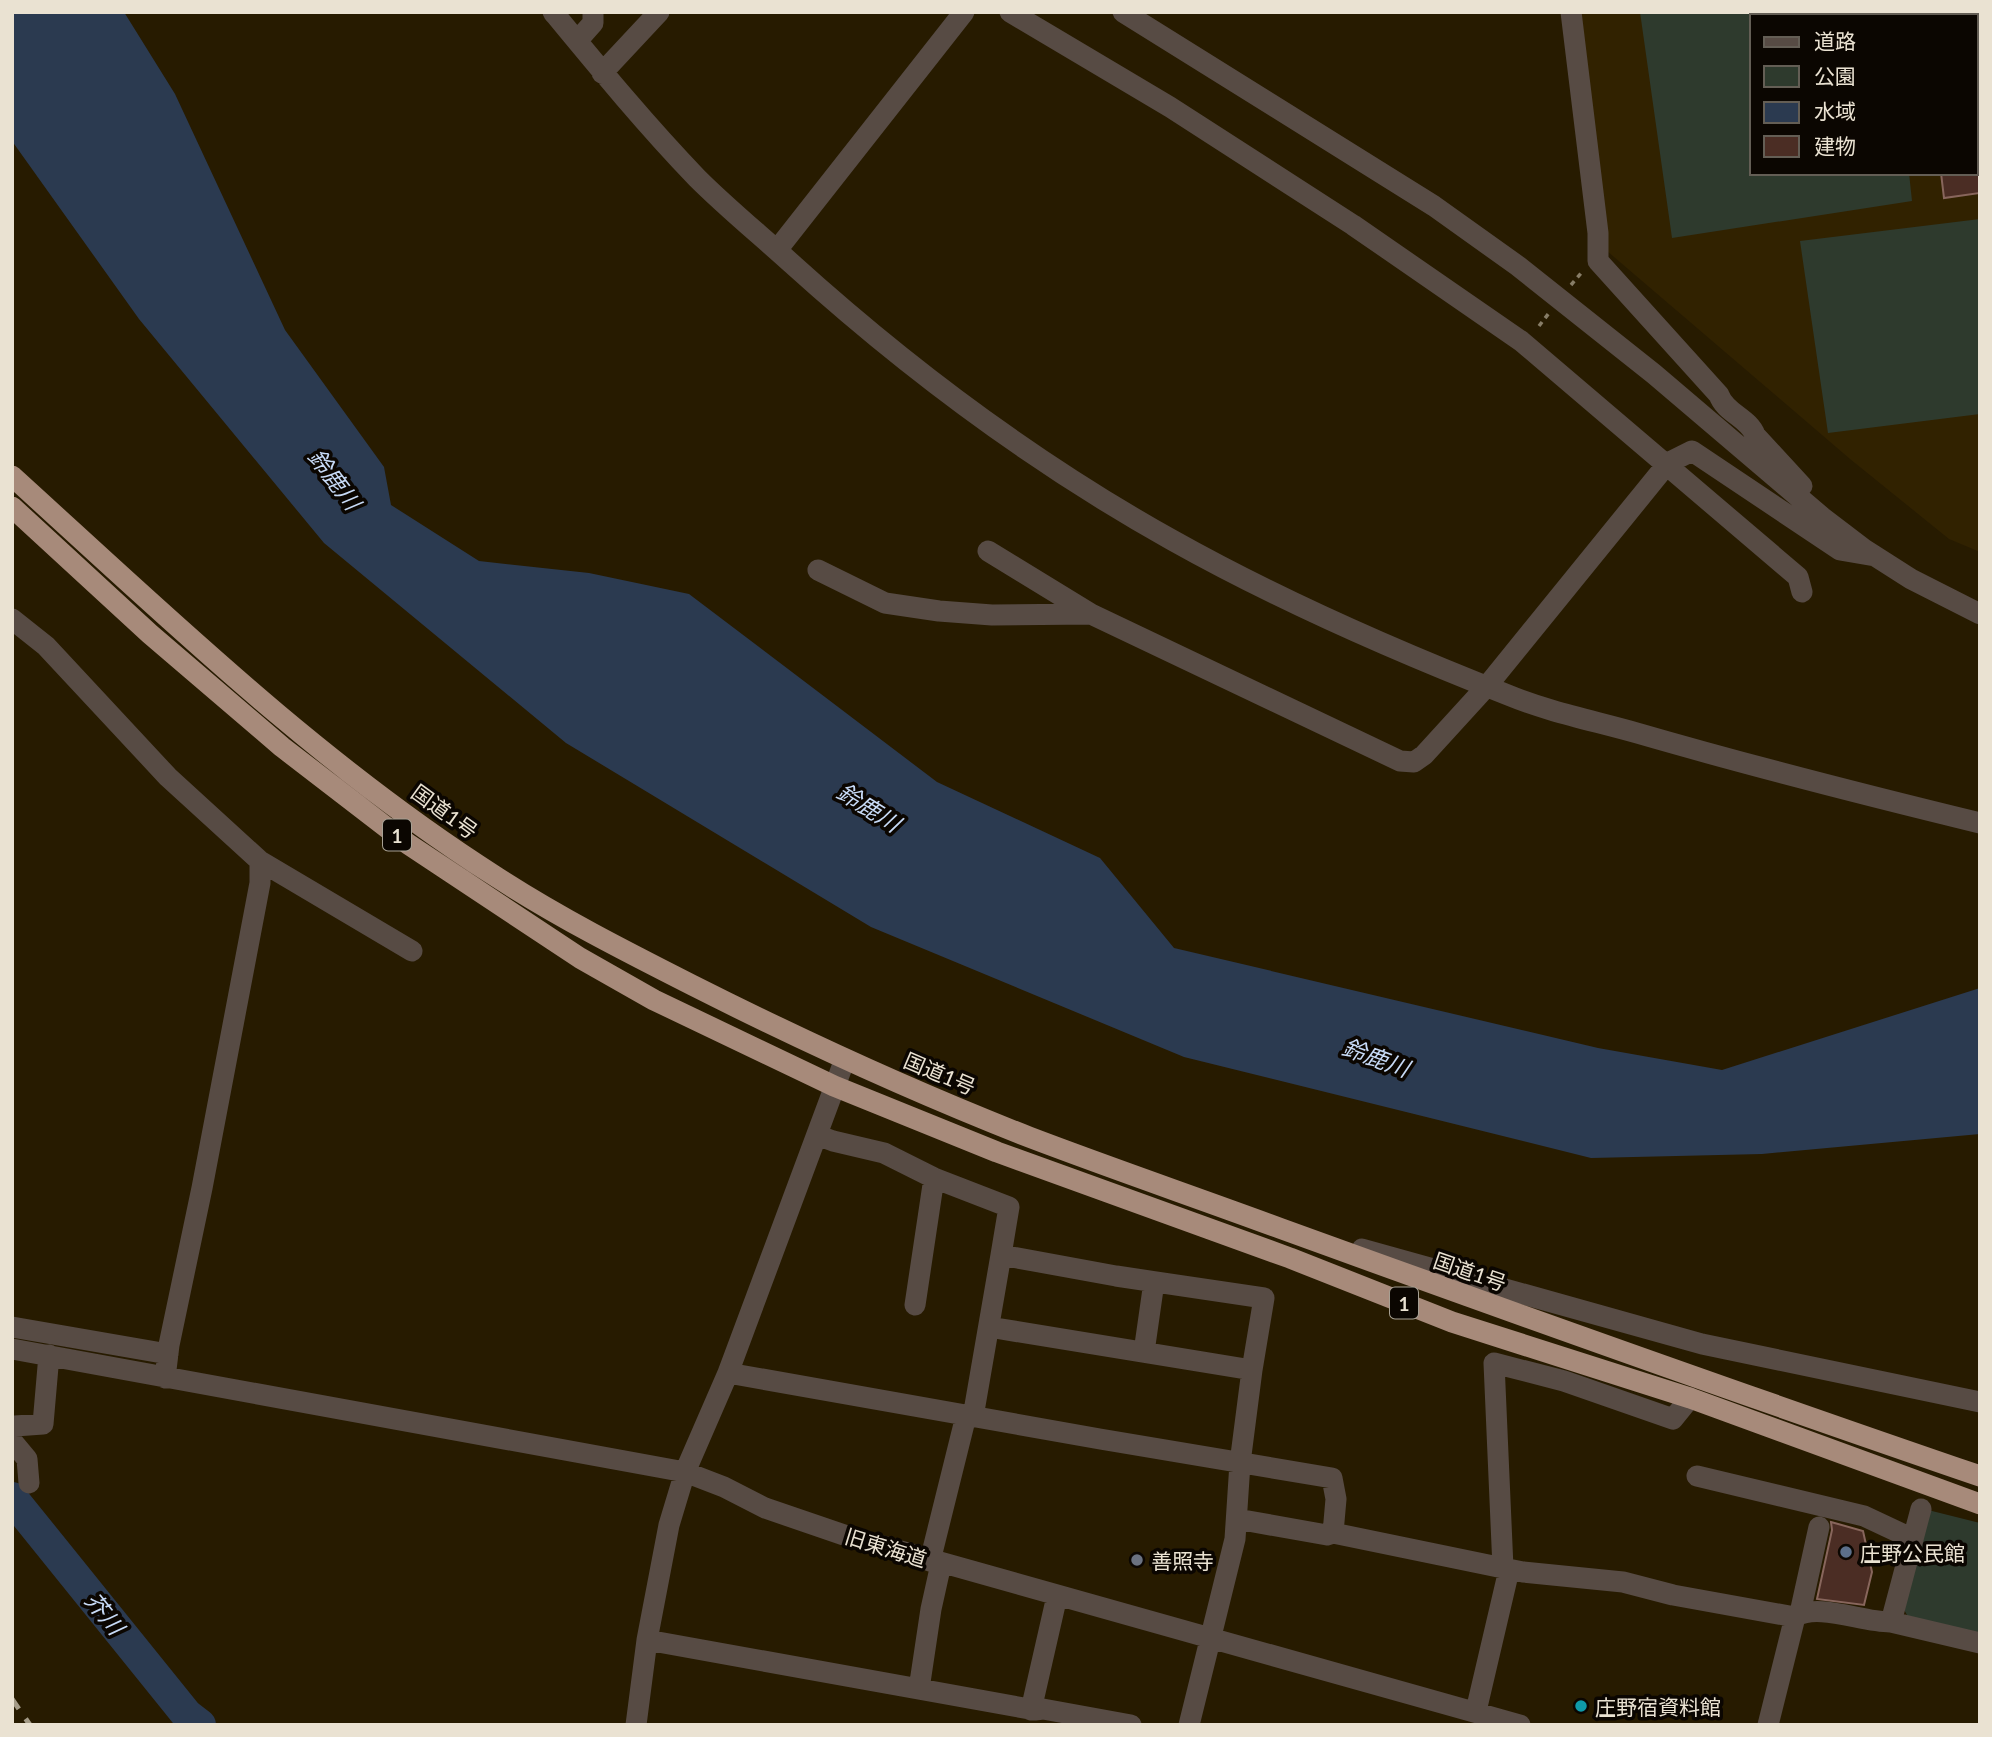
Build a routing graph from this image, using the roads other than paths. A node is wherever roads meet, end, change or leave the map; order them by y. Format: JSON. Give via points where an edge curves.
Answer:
{"nodes":[{"id":1,"x":554,"y":12,"type":"edge"},
{"id":2,"x":593,"y":12,"type":"edge"},
{"id":3,"x":659,"y":12,"type":"edge"},
{"id":4,"x":964,"y":12,"type":"edge"},
{"id":5,"x":1010,"y":12,"type":"edge"},
{"id":6,"x":1123,"y":12,"type":"edge"},
{"id":7,"x":1571,"y":12,"type":"edge"},
{"id":8,"x":577,"y":41,"type":"junction"},
{"id":9,"x":602,"y":73,"type":"junction"},
{"id":10,"x":777,"y":250,"type":"junction"},
{"id":11,"x":1668,"y":464,"type":"junction"},
{"id":12,"x":12,"y":475,"type":"edge"},
{"id":13,"x":12,"y":506,"type":"edge"},
{"id":14,"x":1822,"y":517,"type":"junction"},
{"id":15,"x":988,"y":551,"type":"dead end"},
{"id":16,"x":1875,"y":556,"type":"junction"},
{"id":17,"x":818,"y":570,"type":"dead end"},
{"id":18,"x":1802,"y":592,"type":"dead end"},
{"id":19,"x":1091,"y":614,"type":"junction"},
{"id":20,"x":1980,"y":614,"type":"edge"},
{"id":21,"x":12,"y":619,"type":"edge"},
{"id":22,"x":1487,"y":686,"type":"junction"},
{"id":23,"x":1980,"y":823,"type":"edge"},
{"id":24,"x":260,"y":861,"type":"junction"},
{"id":25,"x":412,"y":951,"type":"dead end"},
{"id":26,"x":845,"y":1059,"type":"junction"},
{"id":27,"x":834,"y":1086,"type":"junction"},
{"id":28,"x":817,"y":1135,"type":"junction"},
{"id":29,"x":934,"y":1178,"type":"junction"},
{"id":30,"x":1279,"y":1228,"type":"junction"},
{"id":31,"x":1001,"y":1255,"type":"junction"},
{"id":32,"x":1154,"y":1282,"type":"junction"},
{"id":33,"x":915,"y":1305,"type":"dead end"},
{"id":34,"x":12,"y":1327,"type":"edge"},
{"id":35,"x":989,"y":1327,"type":"junction"},
{"id":36,"x":12,"y":1349,"type":"edge"},
{"id":37,"x":1144,"y":1352,"type":"junction"},
{"id":38,"x":168,"y":1354,"type":"junction"},
{"id":39,"x":49,"y":1355,"type":"junction"},
{"id":40,"x":1252,"y":1370,"type":"junction"},
{"id":41,"x":728,"y":1373,"type":"junction"},
{"id":42,"x":165,"y":1378,"type":"junction"},
{"id":43,"x":1690,"y":1398,"type":"junction"},
{"id":44,"x":1980,"y":1402,"type":"edge"},
{"id":45,"x":970,"y":1417,"type":"junction"},
{"id":46,"x":12,"y":1429,"type":"edge"},
{"id":47,"x":12,"y":1441,"type":"edge"},
{"id":48,"x":1240,"y":1463,"type":"junction"},
{"id":49,"x":679,"y":1471,"type":"junction"},
{"id":50,"x":1697,"y":1476,"type":"dead end"},
{"id":51,"x":1980,"y":1476,"type":"edge"},
{"id":52,"x":29,"y":1483,"type":"dead end"},
{"id":53,"x":1980,"y":1504,"type":"edge"},
{"id":54,"x":1921,"y":1509,"type":"dead end"},
{"id":55,"x":1237,"y":1519,"type":"junction"},
{"id":56,"x":1819,"y":1527,"type":"dead end"},
{"id":57,"x":1333,"y":1533,"type":"junction"},
{"id":58,"x":1913,"y":1539,"type":"junction"},
{"id":59,"x":936,"y":1562,"type":"junction"},
{"id":60,"x":1506,"y":1569,"type":"junction"},
{"id":61,"x":1057,"y":1597,"type":"junction"},
{"id":62,"x":1798,"y":1615,"type":"junction"},
{"id":63,"x":1891,"y":1622,"type":"junction"},
{"id":64,"x":1210,"y":1639,"type":"junction"},
{"id":65,"x":647,"y":1640,"type":"junction"},
{"id":66,"x":1980,"y":1643,"type":"edge"},
{"id":67,"x":919,"y":1689,"type":"junction"},
{"id":68,"x":1031,"y":1710,"type":"junction"},
{"id":69,"x":1476,"y":1711,"type":"junction"},
{"id":70,"x":636,"y":1725,"type":"edge"},
{"id":71,"x":1131,"y":1725,"type":"edge"},
{"id":72,"x":1189,"y":1725,"type":"edge"},
{"id":73,"x":1520,"y":1725,"type":"edge"},
{"id":74,"x":1768,"y":1725,"type":"edge"}],
"edges":[{"from":1,"to":8,"type":"street"},
{"from":2,"to":8,"type":"street","via":[[593,23]]},
{"from":3,"to":9,"type":"street"},
{"from":4,"to":10,"type":"street"},
{"from":5,"to":11,"type":"street","via":[[1170,107],[1353,225],[1521,341]]},
{"from":6,"to":14,"type":"street","via":[[1434,206],[1518,266]]},
{"from":7,"to":14,"type":"street","via":[[1598,261],[1721,402],[1753,429],[1824,509]]},
{"from":8,"to":9,"type":"street"},
{"from":9,"to":10,"type":"street","via":[[698,178]]},
{"from":10,"to":22,"type":"street","via":[[909,365],[1083,486],[1168,538],[1278,595]]},
{"from":11,"to":16,"type":"street","via":[[1692,451],[1840,550]]},
{"from":11,"to":18,"type":"street","via":[[1798,577]]},
{"from":11,"to":22,"type":"street"},
{"from":12,"to":26,"type":"highway","name":"国道1号","number":"1","via":[[263,700],[354,775],[473,861],[624,950]]},
{"from":13,"to":27,"type":"highway","number":"1","via":[[150,634],[282,747],[408,844],[580,958],[654,1000]]},
{"from":14,"to":16,"type":"street"},
{"from":15,"to":19,"type":"street"},
{"from":16,"to":20,"type":"street"},
{"from":17,"to":19,"type":"street","via":[[885,603],[992,615]]},
{"from":19,"to":22,"type":"street","via":[[1400,761],[1414,762],[1424,755]]},
{"from":21,"to":24,"type":"street","via":[[46,646],[168,777]]},
{"from":22,"to":23,"type":"street","via":[[1511,697],[1752,766]]},
{"from":24,"to":25,"type":"street"},
{"from":24,"to":38,"type":"street","via":[[260,883]]},
{"from":26,"to":27,"type":"street"},
{"from":26,"to":30,"type":"highway","name":"国道1号","number":"1","via":[[1027,1136]]},
{"from":27,"to":28,"type":"street"},
{"from":27,"to":43,"type":"highway","number":"1","via":[[996,1152],[1452,1322]]},
{"from":28,"to":29,"type":"street","via":[[884,1153]]},
{"from":28,"to":41,"type":"street"},
{"from":29,"to":31,"type":"street","via":[[1009,1207]]},
{"from":29,"to":33,"type":"street"},
{"from":30,"to":44,"type":"street","via":[[1702,1343]]},
{"from":30,"to":51,"type":"highway","name":"国道1号","number":"1"},
{"from":31,"to":32,"type":"street"},
{"from":31,"to":35,"type":"street"},
{"from":32,"to":37,"type":"street"},
{"from":32,"to":40,"type":"street","via":[[1264,1298]]},
{"from":34,"to":38,"type":"street"},
{"from":35,"to":37,"type":"street"},
{"from":35,"to":45,"type":"street"},
{"from":36,"to":39,"type":"street","name":"旧東海道"},
{"from":37,"to":40,"type":"street"},
{"from":38,"to":42,"type":"street"},
{"from":39,"to":42,"type":"street","name":"旧東海道"},
{"from":39,"to":46,"type":"street","via":[[43,1424]]},
{"from":40,"to":48,"type":"street"},
{"from":41,"to":45,"type":"street"},
{"from":41,"to":49,"type":"street"},
{"from":42,"to":49,"type":"street","name":"旧東海道"},
{"from":43,"to":53,"type":"highway","number":"1"},
{"from":43,"to":60,"type":"street","via":[[1673,1419],[1564,1381],[1494,1363]]},
{"from":45,"to":48,"type":"street"},
{"from":45,"to":59,"type":"street"},
{"from":47,"to":52,"type":"street","via":[[27,1459]]},
{"from":48,"to":55,"type":"street"},
{"from":48,"to":57,"type":"street","via":[[1332,1478],[1336,1499]]},
{"from":49,"to":59,"type":"street","name":"旧東海道","via":[[765,1508]]},
{"from":49,"to":65,"type":"street"},
{"from":50,"to":58,"type":"street","via":[[1864,1516]]},
{"from":54,"to":58,"type":"street"},
{"from":55,"to":57,"type":"street"},
{"from":55,"to":64,"type":"street"},
{"from":56,"to":62,"type":"street"},
{"from":57,"to":60,"type":"street"},
{"from":58,"to":63,"type":"street"},
{"from":59,"to":61,"type":"street","name":"旧東海道"},
{"from":59,"to":67,"type":"street"},
{"from":60,"to":62,"type":"street","via":[[1623,1582],[1673,1595]]},
{"from":60,"to":69,"type":"street"},
{"from":61,"to":64,"type":"street","name":"旧東海道"},
{"from":61,"to":68,"type":"street"},
{"from":62,"to":63,"type":"street","via":[[1815,1611]]},
{"from":62,"to":74,"type":"street"},
{"from":63,"to":66,"type":"street"},
{"from":64,"to":69,"type":"street","name":"旧東海道"},
{"from":64,"to":72,"type":"street"},
{"from":65,"to":67,"type":"street"},
{"from":65,"to":70,"type":"street"},
{"from":67,"to":68,"type":"street"},
{"from":68,"to":71,"type":"street"},
{"from":69,"to":73,"type":"street","name":"旧東海道"}]}
